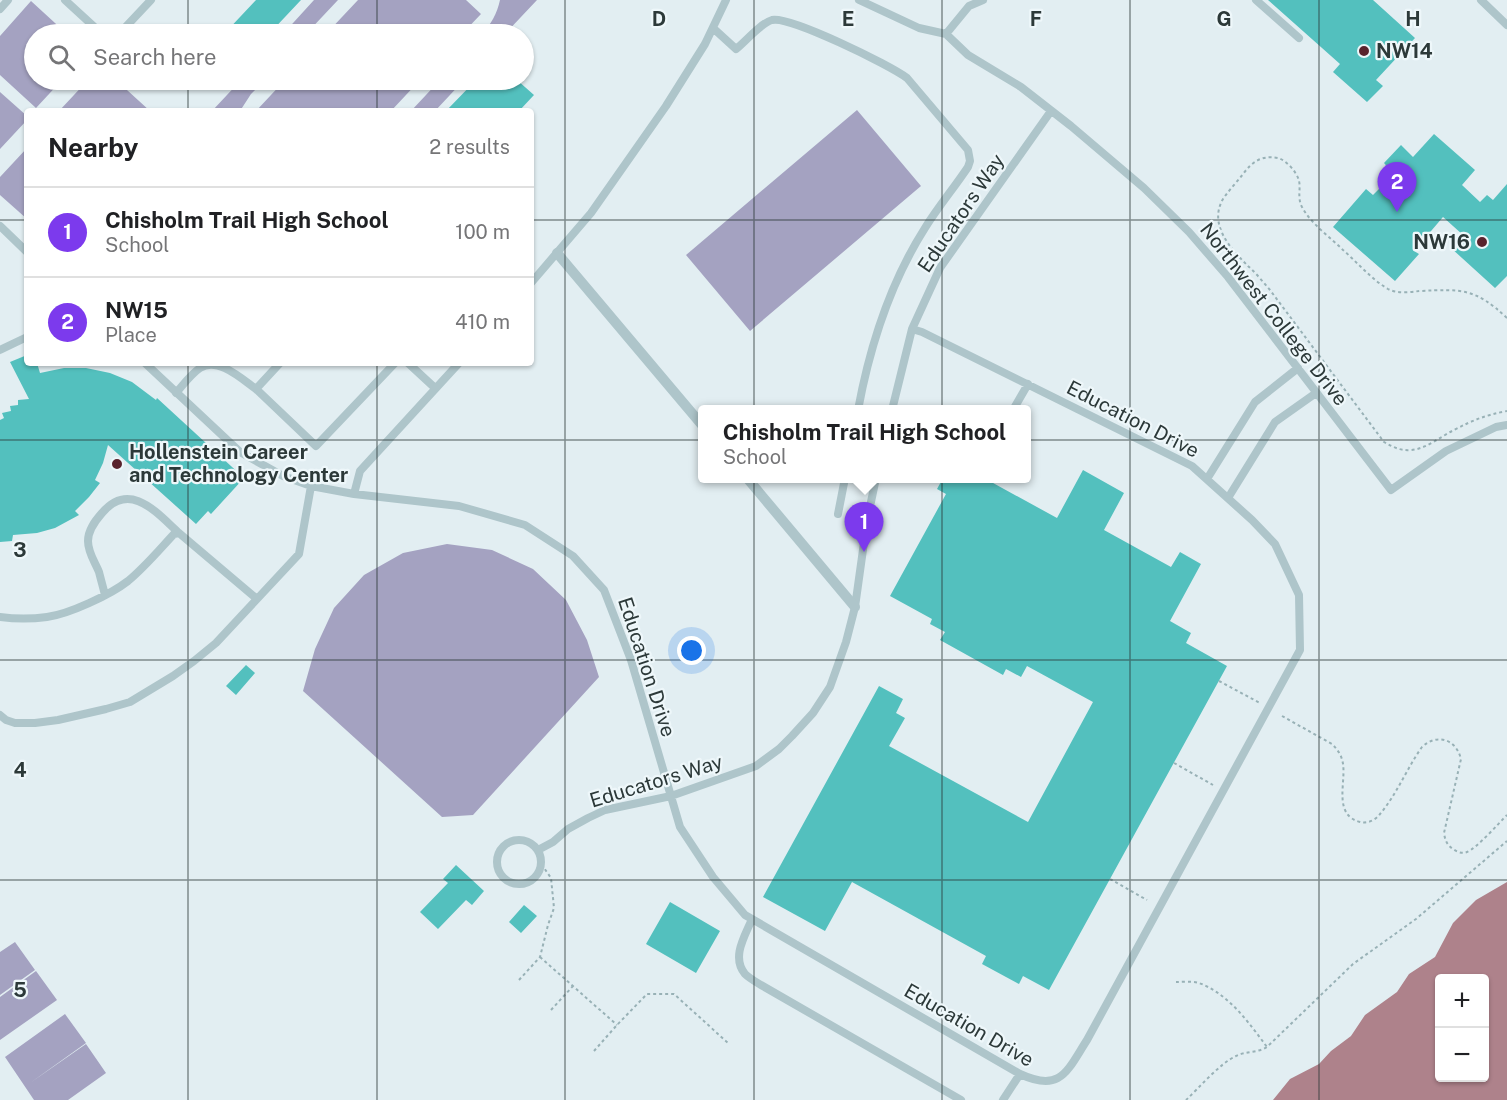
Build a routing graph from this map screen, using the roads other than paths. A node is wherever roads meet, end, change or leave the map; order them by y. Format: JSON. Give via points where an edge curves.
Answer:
{"nodes":[{"id":1,"x":8,"y":0,"type":"edge"},
{"id":2,"x":65,"y":0,"type":"edge"},
{"id":3,"x":151,"y":0,"type":"edge"},
{"id":4,"x":726,"y":0,"type":"edge"},
{"id":5,"x":859,"y":0,"type":"edge"},
{"id":6,"x":983,"y":0,"type":"edge"},
{"id":7,"x":1256,"y":0,"type":"edge"},
{"id":8,"x":1481,"y":0,"type":"edge"},
{"id":9,"x":971,"y":3,"type":"edge"},
{"id":10,"x":0,"y":9,"type":"edge"},
{"id":11,"x":91,"y":24,"type":"edge"},
{"id":12,"x":128,"y":24,"type":"edge"},
{"id":13,"x":1507,"y":25,"type":"edge"},
{"id":14,"x":713,"y":28,"type":"junction"},
{"id":15,"x":946,"y":34,"type":"junction"},
{"id":16,"x":1299,"y":38,"type":"dead end"},
{"id":17,"x":1051,"y":111,"type":"junction"},
{"id":18,"x":0,"y":226,"type":"edge"},
{"id":19,"x":24,"y":249,"type":"edge"},
{"id":20,"x":557,"y":253,"type":"junction"},
{"id":21,"x":534,"y":280,"type":"edge"},
{"id":22,"x":912,"y":329,"type":"junction"},
{"id":23,"x":24,"y":338,"type":"edge"},
{"id":24,"x":0,"y":350,"type":"edge"},
{"id":25,"x":148,"y":366,"type":"edge"},
{"id":26,"x":204,"y":366,"type":"edge"},
{"id":27,"x":221,"y":366,"type":"edge"},
{"id":28,"x":277,"y":366,"type":"edge"},
{"id":29,"x":392,"y":366,"type":"edge"},
{"id":30,"x":411,"y":366,"type":"edge"},
{"id":31,"x":456,"y":366,"type":"edge"},
{"id":32,"x":1298,"y":368,"type":"junction"},
{"id":33,"x":1028,"y":384,"type":"junction"},
{"id":34,"x":256,"y":388,"type":"junction"},
{"id":35,"x":435,"y":388,"type":"junction"},
{"id":36,"x":176,"y":393,"type":"junction"},
{"id":37,"x":1316,"y":393,"type":"junction"},
{"id":38,"x":859,"y":405,"type":"edge"},
{"id":39,"x":893,"y":405,"type":"edge"},
{"id":40,"x":1017,"y":405,"type":"edge"},
{"id":41,"x":698,"y":420,"type":"edge"},
{"id":42,"x":1507,"y":425,"type":"edge"},
{"id":43,"x":1207,"y":479,"type":"junction"},
{"id":44,"x":751,"y":483,"type":"edge"},
{"id":45,"x":844,"y":483,"type":"edge"},
{"id":46,"x":875,"y":483,"type":"edge"},
{"id":47,"x":311,"y":486,"type":"junction"},
{"id":48,"x":354,"y":494,"type":"junction"},
{"id":49,"x":1228,"y":498,"type":"junction"},
{"id":50,"x":838,"y":514,"type":"dead end"},
{"id":51,"x":179,"y":533,"type":"junction"},
{"id":52,"x":105,"y":595,"type":"junction"},
{"id":53,"x":257,"y":598,"type":"junction"},
{"id":54,"x":855,"y":607,"type":"junction"},
{"id":55,"x":0,"y":617,"type":"edge"},
{"id":56,"x":0,"y":716,"type":"edge"},
{"id":57,"x":671,"y":796,"type":"junction"},
{"id":58,"x":538,"y":850,"type":"junction"},
{"id":59,"x":752,"y":919,"type":"junction"},
{"id":60,"x":1020,"y":1074,"type":"junction"},
{"id":61,"x":961,"y":1100,"type":"edge"},
{"id":62,"x":1003,"y":1100,"type":"edge"}],
"edges":[{"from":1,"to":10,"type":"lane"},
{"from":2,"to":11,"type":"lane"},
{"from":3,"to":12,"type":"lane"},
{"from":4,"to":14,"type":"lane"},
{"from":5,"to":15,"type":"lane","via":[[919,28]]},
{"from":6,"to":9,"type":"lane"},
{"from":7,"to":16,"type":"lane"},
{"from":8,"to":13,"type":"lane"},
{"from":9,"to":15,"type":"lane"},
{"from":14,"to":20,"type":"lane","via":[[666,106],[591,213]]},
{"from":14,"to":38,"type":"lane","via":[[736,49],[770,21],[781,20],[879,62],[907,78],[968,150],[968,167],[926,226],[890,294]]},
{"from":15,"to":17,"type":"lane","name":"Northwest College Drive","via":[[968,55],[1021,87]]},
{"from":17,"to":22,"type":"lane","name":"Educators Way","via":[[940,268]]},
{"from":17,"to":32,"type":"lane","name":"Northwest College Drive","via":[[1144,188],[1189,232]]},
{"from":18,"to":19,"type":"lane"},
{"from":20,"to":21,"type":"lane"},
{"from":20,"to":41,"type":"street"},
{"from":22,"to":33,"type":"lane","name":"Education Drive"},
{"from":22,"to":39,"type":"lane","name":"Educators Way"},
{"from":23,"to":24,"type":"lane"},
{"from":25,"to":36,"type":"lane","name":"Education Drive"},
{"from":26,"to":36,"type":"lane"},
{"from":27,"to":34,"type":"lane"},
{"from":28,"to":34,"type":"lane"},
{"from":29,"to":34,"type":"lane","via":[[316,446]]},
{"from":30,"to":35,"type":"lane"},
{"from":31,"to":35,"type":"lane"},
{"from":32,"to":37,"type":"lane","name":"Northwest College Drive"},
{"from":32,"to":43,"type":"lane","via":[[1255,402]]},
{"from":33,"to":40,"type":"lane"},
{"from":33,"to":43,"type":"lane","name":"Education Drive","via":[[1192,466]]},
{"from":35,"to":48,"type":"lane","via":[[360,471]]},
{"from":36,"to":47,"type":"lane","name":"Education Drive","via":[[240,452],[283,476]]},
{"from":37,"to":42,"type":"lane","name":"Northwest College Drive","via":[[1391,490],[1446,451]]},
{"from":37,"to":49,"type":"lane","via":[[1275,422]]},
{"from":43,"to":49,"type":"lane","name":"Education Drive"},
{"from":44,"to":54,"type":"street"},
{"from":45,"to":50,"type":"lane"},
{"from":46,"to":54,"type":"lane","name":"Educators Way"},
{"from":47,"to":48,"type":"lane","name":"Education Drive"},
{"from":47,"to":53,"type":"lane","via":[[299,554]]},
{"from":48,"to":57,"type":"lane","name":"Education Drive","via":[[459,506],[525,525],[573,556],[604,590],[631,660]]},
{"from":49,"to":60,"type":"lane","name":"Education Drive","via":[[1275,544],[1299,595],[1300,650],[1076,1058],[1053,1081],[1033,1080]]},
{"from":51,"to":52,"type":"lane","via":[[138,572]]},
{"from":51,"to":52,"type":"lane","via":[[139,500],[112,503],[91,527],[88,543]]},
{"from":51,"to":53,"type":"lane"},
{"from":52,"to":55,"type":"lane","via":[[48,617]]},
{"from":53,"to":56,"type":"lane","via":[[216,644],[130,702],[46,722],[15,723]]},
{"from":54,"to":57,"type":"lane","name":"Educators Way","via":[[830,687],[792,736],[756,766]]},
{"from":57,"to":58,"type":"lane","name":"Educators Way","via":[[605,810]]},
{"from":57,"to":59,"type":"lane","name":"Education Drive","via":[[685,835],[713,877]]},
{"from":58,"to":58,"type":"lane","via":[[527,841],[513,840],[507,844],[498,855],[502,876],[514,884],[535,878],[542,865]]},
{"from":59,"to":60,"type":"lane","name":"Education Drive"},
{"from":59,"to":61,"type":"lane","via":[[740,950],[739,961],[745,975]]},
{"from":60,"to":62,"type":"lane"}]}
